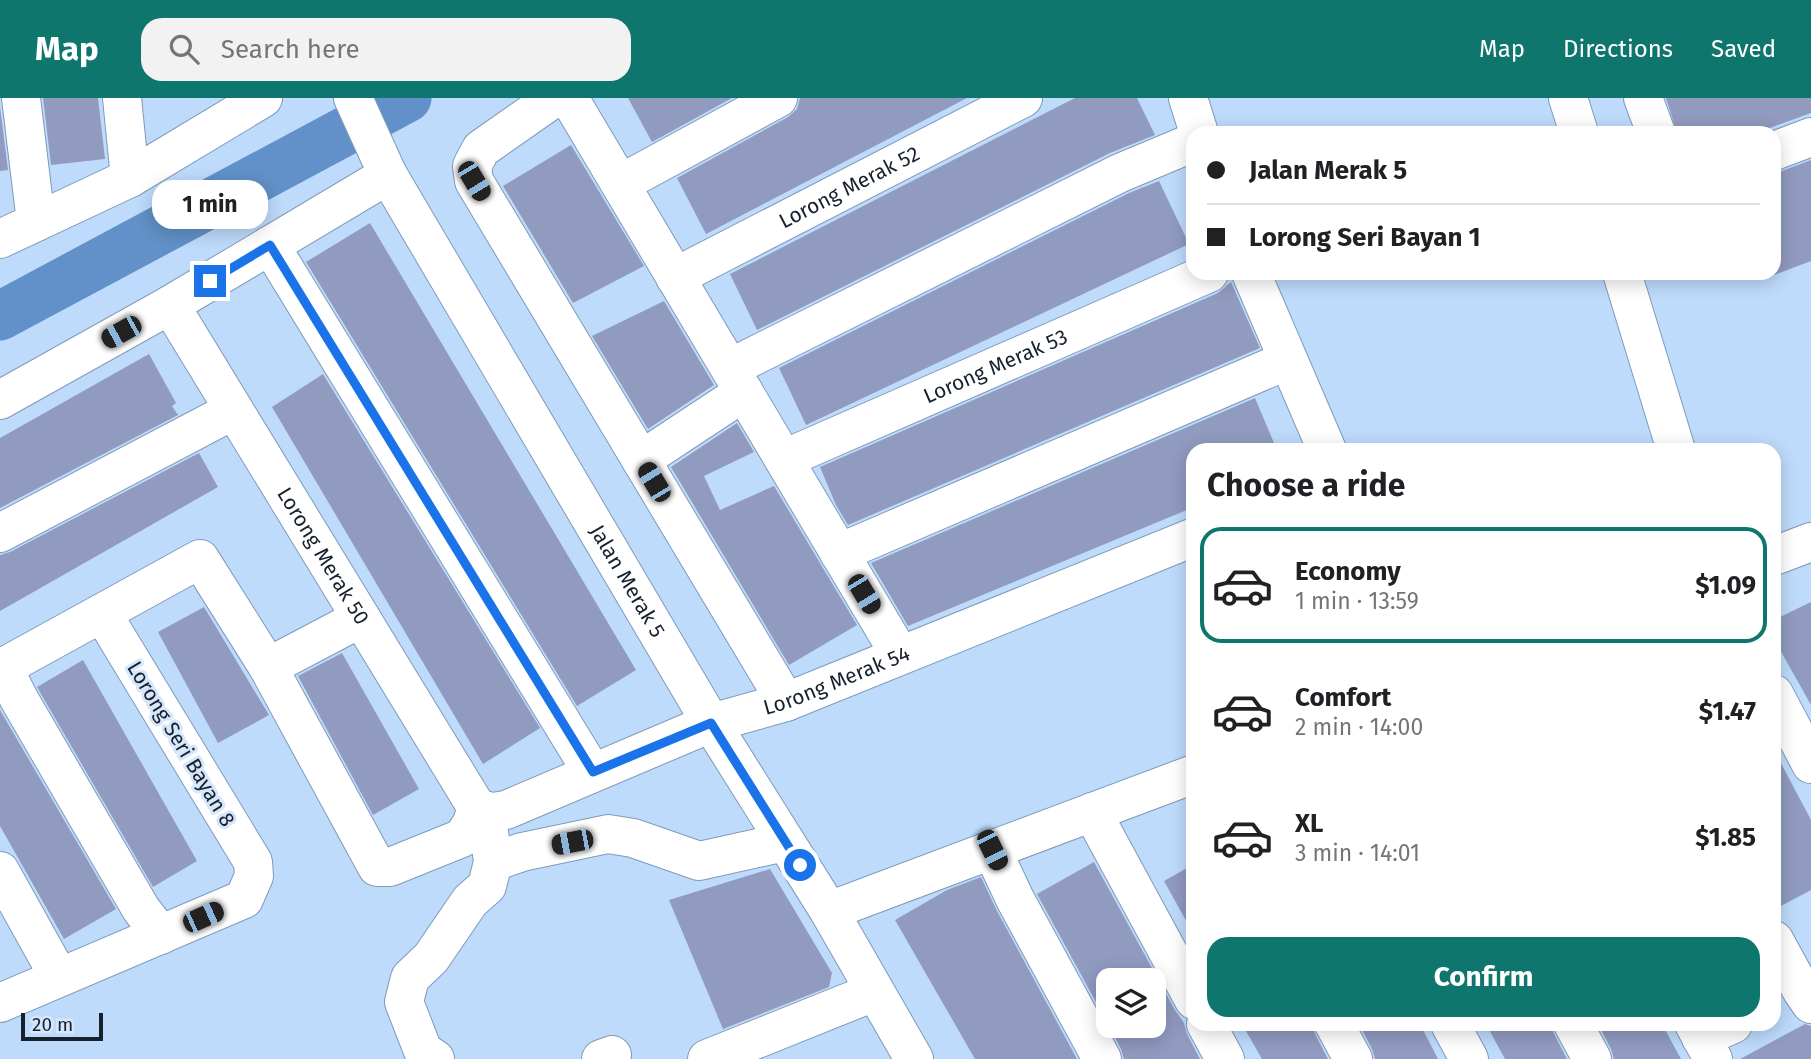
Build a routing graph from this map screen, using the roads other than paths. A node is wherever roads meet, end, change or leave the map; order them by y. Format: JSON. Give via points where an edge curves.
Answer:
{"nodes":[{"id":1,"x":21,"y":98,"type":"edge"},
{"id":2,"x":122,"y":98,"type":"edge"},
{"id":3,"x":263,"y":98,"type":"edge"},
{"id":4,"x":353,"y":98,"type":"edge"},
{"id":5,"x":554,"y":98,"type":"edge"},
{"id":6,"x":569,"y":98,"type":"edge"},
{"id":7,"x":778,"y":98,"type":"edge"},
{"id":8,"x":1023,"y":98,"type":"edge"},
{"id":9,"x":1188,"y":98,"type":"edge"},
{"id":10,"x":1568,"y":98,"type":"edge"},
{"id":11,"x":1643,"y":98,"type":"edge"},
{"id":12,"x":218,"y":111,"type":"edge"},
{"id":13,"x":1197,"y":126,"type":"edge"},
{"id":14,"x":1577,"y":126,"type":"edge"},
{"id":15,"x":1653,"y":126,"type":"edge"},
{"id":16,"x":1811,"y":137,"type":"edge"},
{"id":17,"x":1186,"y":145,"type":"edge"},
{"id":18,"x":1781,"y":148,"type":"edge"},
{"id":19,"x":384,"y":163,"type":"junction"},
{"id":20,"x":130,"y":178,"type":"junction"},
{"id":21,"x":620,"y":184,"type":"junction"},
{"id":22,"x":36,"y":222,"type":"junction"},
{"id":23,"x":0,"y":239,"type":"edge"},
{"id":24,"x":270,"y":245,"type":"junction"},
{"id":25,"x":676,"y":277,"type":"junction"},
{"id":26,"x":1193,"y":280,"type":"edge"},
{"id":27,"x":1254,"y":280,"type":"edge"},
{"id":28,"x":1624,"y":280,"type":"edge"},
{"id":29,"x":170,"y":305,"type":"junction"},
{"id":30,"x":1288,"y":360,"type":"junction"},
{"id":31,"x":737,"y":380,"type":"junction"},
{"id":32,"x":0,"y":400,"type":"edge"},
{"id":33,"x":234,"y":410,"type":"junction"},
{"id":34,"x":1324,"y":443,"type":"edge"},
{"id":35,"x":1674,"y":443,"type":"edge"},
{"id":36,"x":784,"y":459,"type":"junction"},
{"id":37,"x":641,"y":460,"type":"junction"},
{"id":38,"x":0,"y":533,"type":"edge"},
{"id":39,"x":1186,"y":540,"type":"edge"},
{"id":40,"x":1811,"y":542,"type":"edge"},
{"id":41,"x":839,"y":553,"type":"junction"},
{"id":42,"x":1781,"y":553,"type":"edge"},
{"id":43,"x":102,"y":613,"type":"junction"},
{"id":44,"x":361,"y":618,"type":"junction"},
{"id":45,"x":900,"y":655,"type":"junction"},
{"id":46,"x":268,"y":667,"type":"junction"},
{"id":47,"x":2,"y":668,"type":"edge"},
{"id":48,"x":786,"y":702,"type":"junction"},
{"id":49,"x":1781,"y":707,"type":"edge"},
{"id":50,"x":711,"y":723,"type":"junction"},
{"id":51,"x":1811,"y":764,"type":"edge"},
{"id":52,"x":593,"y":772,"type":"junction"},
{"id":53,"x":1186,"y":777,"type":"edge"},
{"id":54,"x":477,"y":808,"type":"junction"},
{"id":55,"x":1093,"y":812,"type":"junction"},
{"id":56,"x":785,"y":842,"type":"junction"},
{"id":57,"x":992,"y":850,"type":"junction"},
{"id":58,"x":493,"y":862,"type":"junction"},
{"id":59,"x":0,"y":871,"type":"edge"},
{"id":60,"x":829,"y":911,"type":"junction"},
{"id":61,"x":161,"y":935,"type":"junction"},
{"id":62,"x":1781,"y":955,"type":"edge"},
{"id":63,"x":59,"y":977,"type":"junction"},
{"id":64,"x":1186,"y":985,"type":"edge"},
{"id":65,"x":874,"y":992,"type":"junction"},
{"id":66,"x":1801,"y":999,"type":"edge"},
{"id":67,"x":0,"y":1003,"type":"edge"},
{"id":68,"x":1210,"y":1031,"type":"edge"},
{"id":69,"x":1338,"y":1031,"type":"edge"},
{"id":70,"x":1454,"y":1031,"type":"edge"},
{"id":71,"x":1577,"y":1031,"type":"edge"},
{"id":72,"x":762,"y":1049,"type":"edge"},
{"id":73,"x":435,"y":1059,"type":"edge"},
{"id":74,"x":707,"y":1059,"type":"edge"},
{"id":75,"x":914,"y":1059,"type":"edge"},
{"id":76,"x":1102,"y":1059,"type":"edge"},
{"id":77,"x":1225,"y":1059,"type":"edge"},
{"id":78,"x":1353,"y":1059,"type":"edge"},
{"id":79,"x":1469,"y":1059,"type":"edge"},
{"id":80,"x":1592,"y":1059,"type":"edge"}],
"edges":[{"from":1,"to":22,"type":"street"},
{"from":2,"to":20,"type":"street"},
{"from":3,"to":12,"type":"street"},
{"from":4,"to":19,"type":"street","name":"Jalan Merak 5"},
{"from":5,"to":37,"type":"street","via":[[481,149],[472,166],[474,181]]},
{"from":6,"to":21,"type":"street"},
{"from":7,"to":21,"type":"street"},
{"from":8,"to":25,"type":"street","name":"Lorong Merak 52"},
{"from":9,"to":13,"type":"street"},
{"from":10,"to":14,"type":"street"},
{"from":11,"to":15,"type":"street"},
{"from":12,"to":20,"type":"street"},
{"from":16,"to":18,"type":"street"},
{"from":17,"to":31,"type":"street","via":[[1120,173]]},
{"from":19,"to":24,"type":"street"},
{"from":19,"to":50,"type":"street","name":"Jalan Merak 5"},
{"from":20,"to":22,"type":"street"},
{"from":21,"to":25,"type":"street"},
{"from":22,"to":23,"type":"street"},
{"from":24,"to":29,"type":"street"},
{"from":24,"to":52,"type":"street"},
{"from":25,"to":31,"type":"street"},
{"from":26,"to":36,"type":"street","name":"Lorong Merak 53"},
{"from":27,"to":30,"type":"street"},
{"from":28,"to":35,"type":"street"},
{"from":29,"to":32,"type":"street"},
{"from":29,"to":33,"type":"street","name":"Lorong Merak 50"},
{"from":30,"to":34,"type":"street"},
{"from":30,"to":41,"type":"street"},
{"from":31,"to":36,"type":"street"},
{"from":31,"to":37,"type":"street"},
{"from":33,"to":38,"type":"street"},
{"from":33,"to":44,"type":"street","name":"Lorong Merak 50"},
{"from":36,"to":41,"type":"street"},
{"from":37,"to":48,"type":"street"},
{"from":39,"to":45,"type":"street","name":"Lorong Merak 54"},
{"from":40,"to":42,"type":"street"},
{"from":41,"to":45,"type":"street"},
{"from":43,"to":46,"type":"street","via":[[200,559]]},
{"from":43,"to":47,"type":"street"},
{"from":43,"to":61,"type":"street","name":"Lorong Seri Bayan 8","via":[[253,862],[254,876],[244,898]]},
{"from":44,"to":46,"type":"street"},
{"from":44,"to":54,"type":"street","name":"Lorong Merak 50"},
{"from":45,"to":48,"type":"street","name":"Lorong Merak 54"},
{"from":46,"to":54,"type":"street","via":[[377,867],[390,867],[462,838]]},
{"from":47,"to":61,"type":"street","via":[[141,909]]},
{"from":48,"to":50,"type":"street","name":"Lorong Merak 54"},
{"from":49,"to":51,"type":"street"},
{"from":50,"to":52,"type":"street","name":"Lorong Merak 54"},
{"from":50,"to":56,"type":"street","name":"Jalan Merak 5"},
{"from":52,"to":54,"type":"street","name":"Lorong Merak 54","via":[[506,810]]},
{"from":53,"to":55,"type":"street"},
{"from":54,"to":58,"type":"street","name":"Lorong Merak 50","via":[[489,832]]},
{"from":55,"to":57,"type":"street"},
{"from":55,"to":64,"type":"street"},
{"from":56,"to":58,"type":"street","via":[[699,861],[608,834]]},
{"from":56,"to":60,"type":"street","name":"Jalan Merak 5"},
{"from":57,"to":60,"type":"street"},
{"from":57,"to":76,"type":"street"},
{"from":58,"to":73,"type":"street","via":[[487,886],[410,978],[404,1002],[423,1051]]},
{"from":59,"to":63,"type":"street"},
{"from":60,"to":65,"type":"street","name":"Jalan Merak 5"},
{"from":61,"to":63,"type":"street"},
{"from":62,"to":66,"type":"street"},
{"from":63,"to":67,"type":"street"},
{"from":65,"to":72,"type":"street"},
{"from":65,"to":75,"type":"street","name":"Jalan Merak 5"},
{"from":68,"to":77,"type":"street"},
{"from":69,"to":78,"type":"street"},
{"from":70,"to":79,"type":"street"},
{"from":71,"to":80,"type":"street"},
{"from":72,"to":74,"type":"street"}]}
